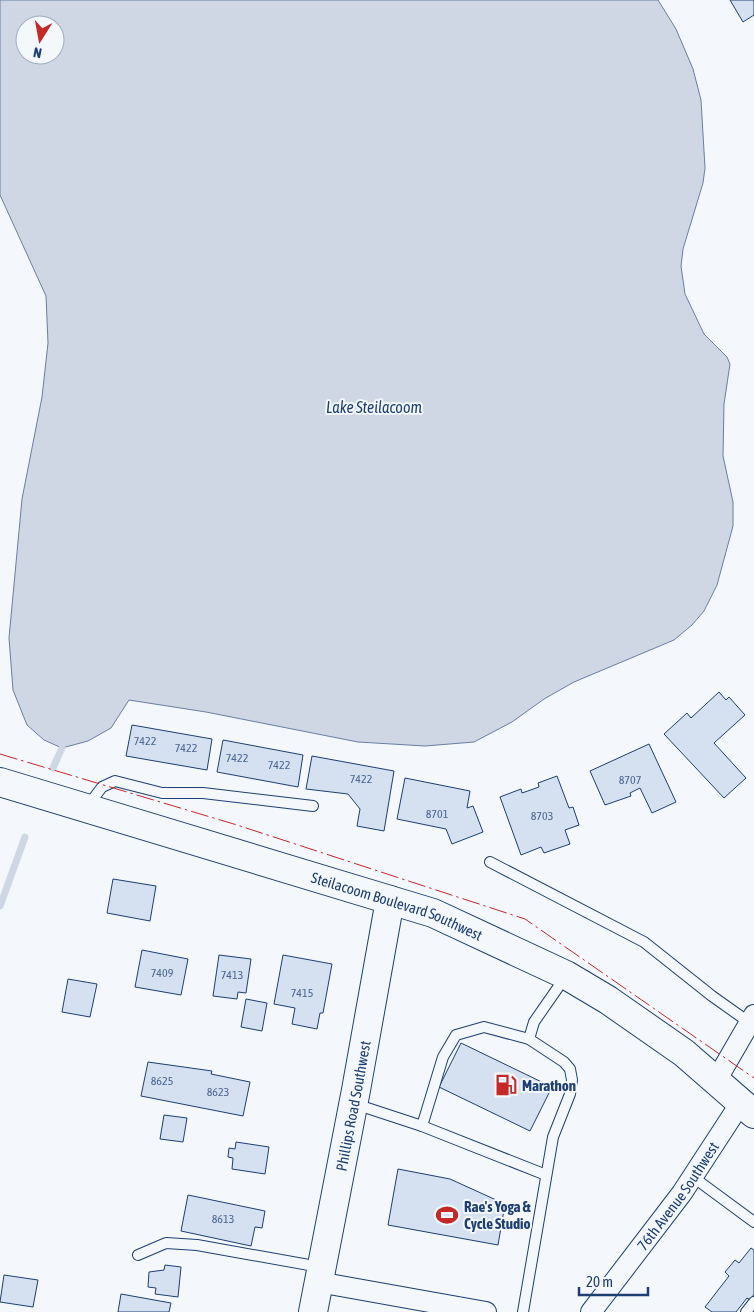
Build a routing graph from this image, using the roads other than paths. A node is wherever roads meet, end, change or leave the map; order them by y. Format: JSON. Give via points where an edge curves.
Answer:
{"nodes":[{"id":1,"x":0,"y":782,"type":"edge"},
{"id":2,"x":313,"y":806,"type":"dead end"},
{"id":3,"x":86,"y":808,"type":"junction"},
{"id":4,"x":490,"y":862,"type":"dead end"},
{"id":5,"x":390,"y":900,"type":"junction"},
{"id":6,"x":566,"y":975,"type":"junction"},
{"id":7,"x":752,"y":1019,"type":"edge"},
{"id":8,"x":529,"y":1039,"type":"junction"},
{"id":9,"x":717,"y":1079,"type":"junction"},
{"id":10,"x":354,"y":1104,"type":"junction"},
{"id":11,"x":748,"y":1108,"type":"edge"},
{"id":12,"x":422,"y":1126,"type":"junction"},
{"id":13,"x":546,"y":1175,"type":"junction"},
{"id":14,"x":693,"y":1177,"type":"junction"},
{"id":15,"x":754,"y":1222,"type":"edge"},
{"id":16,"x":138,"y":1256,"type":"dead end"},
{"id":17,"x":320,"y":1275,"type":"junction"},
{"id":18,"x":754,"y":1302,"type":"edge"},
{"id":19,"x":313,"y":1312,"type":"edge"},
{"id":20,"x":486,"y":1312,"type":"edge"},
{"id":21,"x":523,"y":1312,"type":"edge"},
{"id":22,"x":591,"y":1312,"type":"edge"},
{"id":23,"x":746,"y":1312,"type":"edge"}],
"edges":[{"from":1,"to":3,"type":"main road","name":"Steilacoom Boulevard Southwest"},
{"from":2,"to":3,"type":"lane","via":[[203,793],[162,793],[115,781],[102,787]]},
{"from":3,"to":5,"type":"main road","name":"Steilacoom Boulevard Southwest"},
{"from":4,"to":7,"type":"lane","via":[[644,942],[712,996]]},
{"from":5,"to":6,"type":"main road","name":"Steilacoom Boulevard Southwest","via":[[433,913]]},
{"from":5,"to":10,"type":"main road","name":"Phillips Road Southwest"},
{"from":6,"to":8,"type":"lane","via":[[534,1022]]},
{"from":6,"to":9,"type":"main road","name":"Steilacoom Boulevard Southwest","via":[[650,1028]]},
{"from":7,"to":9,"type":"street"},
{"from":8,"to":12,"type":"lane","via":[[484,1027],[456,1035],[443,1057]]},
{"from":8,"to":13,"type":"lane","via":[[564,1062],[572,1080],[570,1094],[553,1137]]},
{"from":9,"to":11,"type":"main road","name":"Steilacoom Boulevard Southwest"},
{"from":10,"to":12,"type":"lane"},
{"from":10,"to":17,"type":"main road","name":"Phillips Road Southwest"},
{"from":11,"to":14,"type":"street","name":"76th Avenue Southwest"},
{"from":12,"to":13,"type":"lane"},
{"from":13,"to":21,"type":"lane"},
{"from":14,"to":15,"type":"lane"},
{"from":14,"to":22,"type":"street","name":"76th Avenue Southwest"},
{"from":16,"to":17,"type":"lane","via":[[166,1244],[197,1245]]},
{"from":17,"to":19,"type":"main road","name":"Phillips Road Southwest"},
{"from":17,"to":20,"type":"street"},
{"from":18,"to":23,"type":"lane"}]}
